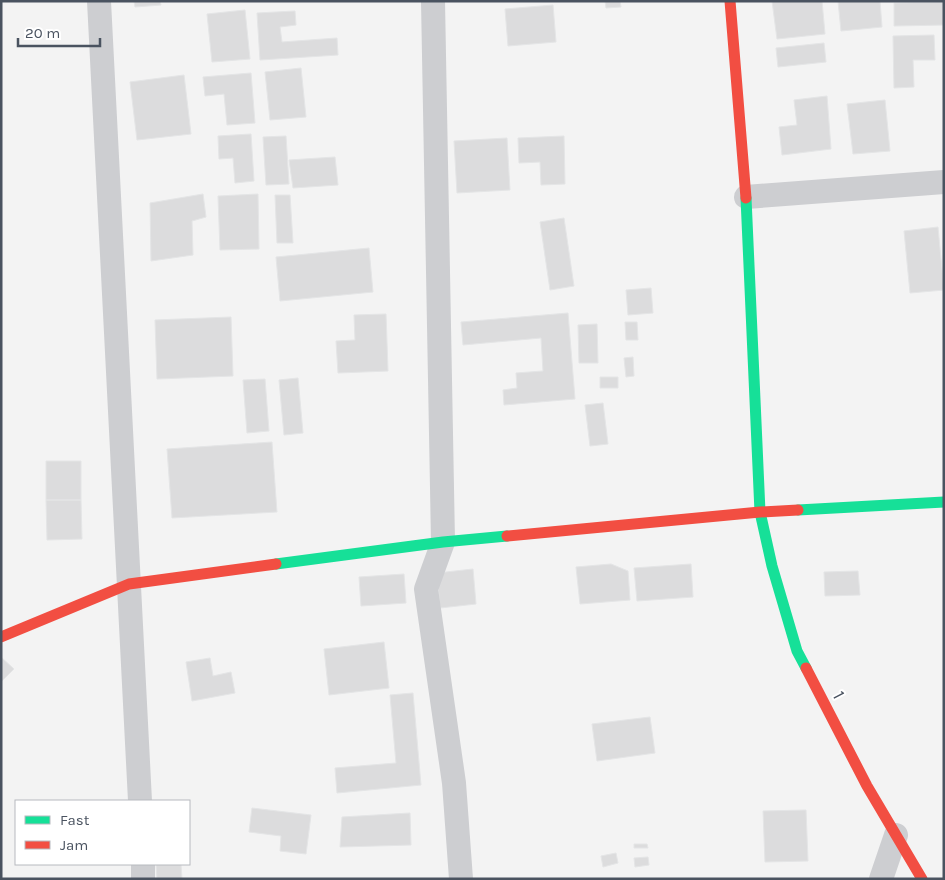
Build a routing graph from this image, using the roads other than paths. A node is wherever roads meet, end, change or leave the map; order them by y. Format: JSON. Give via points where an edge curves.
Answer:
{"nodes":[{"id":1,"x":99,"y":1,"type":"edge"},
{"id":2,"x":433,"y":1,"type":"edge"},
{"id":3,"x":730,"y":1,"type":"edge"},
{"id":4,"x":944,"y":182,"type":"edge"},
{"id":5,"x":746,"y":197,"type":"junction"},
{"id":6,"x":944,"y":502,"type":"edge"},
{"id":7,"x":760,"y":512,"type":"junction"},
{"id":8,"x":443,"y":542,"type":"junction"},
{"id":9,"x":129,"y":584,"type":"junction"},
{"id":10,"x":1,"y":637,"type":"edge"},
{"id":11,"x":140,"y":800,"type":"edge"},
{"id":12,"x":896,"y":835,"type":"junction"},
{"id":13,"x":143,"y":865,"type":"edge"},
{"id":14,"x":143,"y":879,"type":"edge"},
{"id":15,"x":461,"y":879,"type":"edge"},
{"id":16,"x":881,"y":879,"type":"edge"},
{"id":17,"x":922,"y":879,"type":"edge"}],
"edges":[{"from":1,"to":9,"type":"street"},
{"from":2,"to":8,"type":"street"},
{"from":3,"to":5,"type":"street","name":"1"},
{"from":4,"to":5,"type":"street"},
{"from":5,"to":7,"type":"street","name":"1"},
{"from":6,"to":7,"type":"street"},
{"from":7,"to":8,"type":"street"},
{"from":7,"to":12,"type":"street","name":"1","via":[[797,652]]},
{"from":8,"to":9,"type":"street"},
{"from":8,"to":15,"type":"street","via":[[426,589],[454,783]]},
{"from":9,"to":10,"type":"street"},
{"from":9,"to":11,"type":"street"},
{"from":12,"to":16,"type":"street"},
{"from":12,"to":17,"type":"street","name":"1"},
{"from":13,"to":14,"type":"street"}]}
